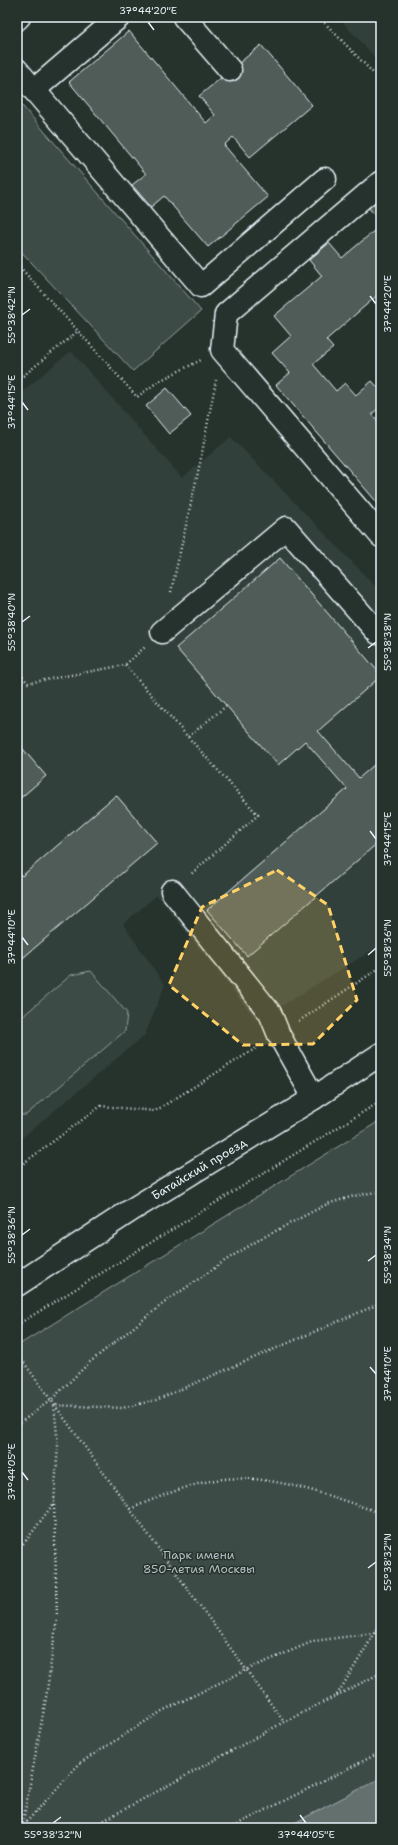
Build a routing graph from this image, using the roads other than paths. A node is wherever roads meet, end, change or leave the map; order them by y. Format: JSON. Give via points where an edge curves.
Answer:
{"nodes":[{"id":1,"x":119,"y":17,"type":"edge"},
{"id":2,"x":184,"y":17,"type":"edge"},
{"id":3,"x":17,"y":70,"type":"edge"},
{"id":4,"x":230,"y":70,"type":"dead end"},
{"id":5,"x":34,"y":90,"type":"junction"},
{"id":6,"x":325,"y":178,"type":"dead end"},
{"id":7,"x":381,"y":182,"type":"edge"},
{"id":8,"x":381,"y":536,"type":"edge"},
{"id":9,"x":162,"y":632,"type":"road end"},
{"id":10,"x":381,"y":633,"type":"edge"},
{"id":11,"x":172,"y":891,"type":"road end"},
{"id":12,"x":381,"y":1054,"type":"edge"},
{"id":13,"x":314,"y":1098,"type":"junction"},
{"id":14,"x":17,"y":1285,"type":"edge"}],
"edges":[{"from":1,"to":5,"type":"main road"},
{"from":2,"to":4,"type":"main road"},
{"from":3,"to":5,"type":"main road"},
{"from":5,"to":6,"type":"main road","via":[[200,286]]},
{"from":7,"to":8,"type":"main road","via":[[226,314],[222,350]]},
{"from":9,"to":10,"type":"main road","via":[[286,528],[378,633]]},
{"from":11,"to":13,"type":"main road","via":[[270,1013]]},
{"from":12,"to":13,"type":"main road","name":"Батайский проезд"},
{"from":13,"to":14,"type":"main road","name":"Батайский проезд","via":[[133,1209]]}]}
